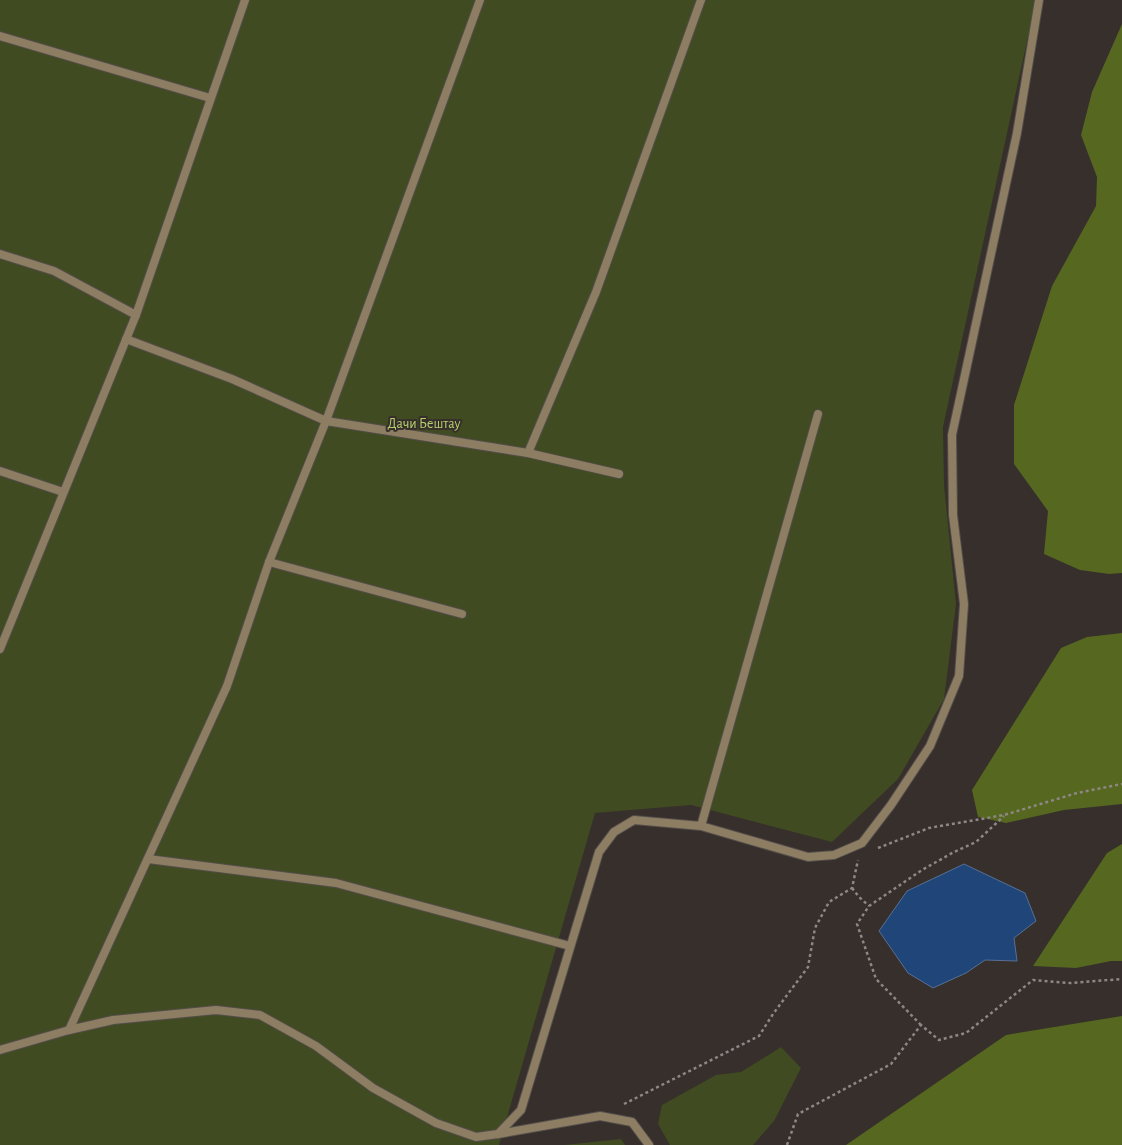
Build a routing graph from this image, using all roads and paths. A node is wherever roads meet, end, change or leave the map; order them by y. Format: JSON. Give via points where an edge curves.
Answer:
{"nodes":[{"id":1,"x":245,"y":0,"type":"edge"},
{"id":2,"x":480,"y":0,"type":"edge"},
{"id":3,"x":701,"y":0,"type":"edge"},
{"id":4,"x":1039,"y":0,"type":"edge"},
{"id":5,"x":0,"y":36,"type":"edge"},
{"id":6,"x":210,"y":98,"type":"junction"},
{"id":7,"x":0,"y":254,"type":"edge"},
{"id":8,"x":136,"y":315,"type":"junction"},
{"id":9,"x":126,"y":340,"type":"junction"},
{"id":10,"x":818,"y":414,"type":"dead end"},
{"id":11,"x":326,"y":421,"type":"junction"},
{"id":12,"x":528,"y":453,"type":"junction"},
{"id":13,"x":0,"y":471,"type":"edge"},
{"id":14,"x":619,"y":474,"type":"dead end"},
{"id":15,"x":64,"y":492,"type":"junction"},
{"id":16,"x":269,"y":562,"type":"junction"},
{"id":17,"x":462,"y":614,"type":"dead end"},
{"id":18,"x":0,"y":649,"type":"edge"},
{"id":19,"x":1122,"y":784,"type":"edge"},
{"id":20,"x":1004,"y":815,"type":"junction"},
{"id":21,"x":701,"y":826,"type":"junction"},
{"id":22,"x":862,"y":843,"type":"junction"},
{"id":23,"x":148,"y":859,"type":"junction"},
{"id":24,"x":852,"y":888,"type":"junction"},
{"id":25,"x":869,"y":906,"type":"junction"},
{"id":26,"x":570,"y":946,"type":"junction"},
{"id":27,"x":1122,"y":979,"type":"edge"},
{"id":28,"x":921,"y":1025,"type":"junction"},
{"id":29,"x":69,"y":1030,"type":"junction"},
{"id":30,"x":0,"y":1050,"type":"edge"},
{"id":31,"x":600,"y":1116,"type":"junction"},
{"id":32,"x":498,"y":1134,"type":"junction"},
{"id":33,"x":649,"y":1145,"type":"edge"},
{"id":34,"x":787,"y":1145,"type":"edge"}],
"edges":[{"from":1,"to":6,"type":"lane"},
{"from":2,"to":11,"type":"lane"},
{"from":3,"to":12,"type":"lane","via":[[596,292]]},
{"from":4,"to":22,"type":"lane","via":[[1017,133],[952,435],[953,515],[964,604],[959,676],[930,746]]},
{"from":5,"to":6,"type":"lane"},
{"from":6,"to":8,"type":"lane"},
{"from":7,"to":8,"type":"lane","via":[[54,271]]},
{"from":8,"to":9,"type":"lane"},
{"from":9,"to":11,"type":"lane","via":[[232,379]]},
{"from":9,"to":15,"type":"lane"},
{"from":10,"to":21,"type":"lane"},
{"from":11,"to":12,"type":"lane"},
{"from":11,"to":16,"type":"lane"},
{"from":12,"to":14,"type":"lane"},
{"from":13,"to":15,"type":"lane"},
{"from":15,"to":18,"type":"lane"},
{"from":16,"to":17,"type":"lane"},
{"from":16,"to":23,"type":"lane","via":[[227,686]]},
{"from":19,"to":20,"type":"path","via":[[1077,793]]},
{"from":20,"to":22,"type":"path","via":[[929,828],[877,848]]},
{"from":20,"to":25,"type":"path","via":[[976,842],[922,870]]},
{"from":21,"to":22,"type":"lane","via":[[808,857],[834,855]]},
{"from":21,"to":26,"type":"lane","via":[[634,820],[614,832],[599,852]]},
{"from":22,"to":24,"type":"path"},
{"from":23,"to":26,"type":"lane","via":[[336,883]]},
{"from":23,"to":29,"type":"lane"},
{"from":24,"to":25,"type":"path"},
{"from":24,"to":31,"type":"path","via":[[829,902],[815,928],[808,967],[772,1014],[759,1036]]},
{"from":25,"to":28,"type":"path","via":[[857,924],[876,979]]},
{"from":26,"to":32,"type":"lane","via":[[522,1110]]},
{"from":27,"to":28,"type":"path","via":[[1070,983],[1033,980],[966,1033],[939,1040]]},
{"from":28,"to":34,"type":"path","via":[[891,1064],[798,1114]]},
{"from":29,"to":30,"type":"lane"},
{"from":29,"to":32,"type":"lane","via":[[112,1020],[216,1010],[260,1015],[316,1046],[373,1088],[436,1123],[476,1136]]},
{"from":31,"to":32,"type":"lane"},
{"from":31,"to":33,"type":"lane","via":[[632,1122]]}]}
